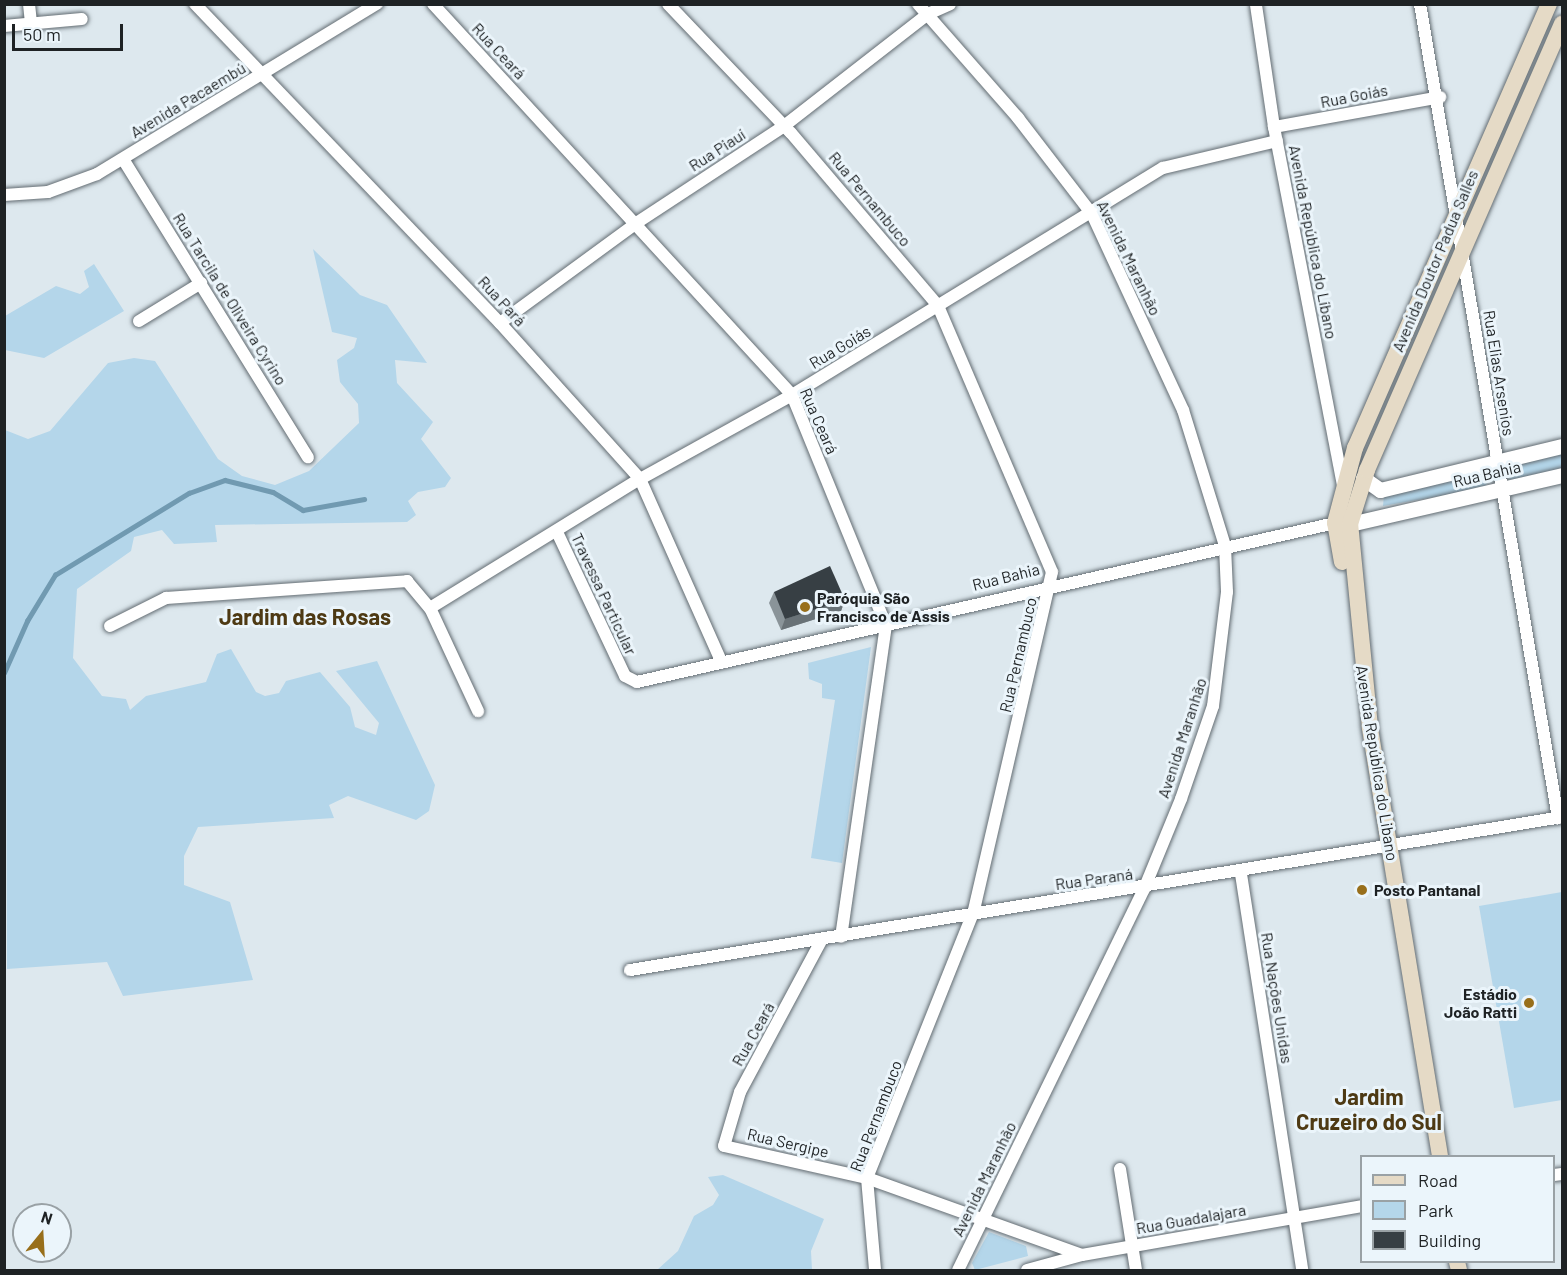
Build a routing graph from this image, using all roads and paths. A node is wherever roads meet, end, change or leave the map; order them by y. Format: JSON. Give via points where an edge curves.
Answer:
{"nodes":[{"id":1,"x":29,"y":4,"type":"edge"},
{"id":2,"x":195,"y":4,"type":"edge"},
{"id":3,"x":377,"y":4,"type":"edge"},
{"id":4,"x":433,"y":4,"type":"edge"},
{"id":5,"x":668,"y":4,"type":"edge"},
{"id":6,"x":918,"y":4,"type":"edge"},
{"id":7,"x":950,"y":4,"type":"edge"},
{"id":8,"x":1420,"y":4,"type":"edge"},
{"id":9,"x":1549,"y":4,"type":"edge"},
{"id":10,"x":1256,"y":5,"type":"edge"},
{"id":11,"x":928,"y":14,"type":"junction"},
{"id":12,"x":82,"y":19,"type":"dead end"},
{"id":13,"x":31,"y":23,"type":"junction"},
{"id":14,"x":1563,"y":24,"type":"edge"},
{"id":15,"x":4,"y":26,"type":"edge"},
{"id":16,"x":262,"y":75,"type":"junction"},
{"id":17,"x":1440,"y":97,"type":"junction"},
{"id":18,"x":784,"y":126,"type":"junction"},
{"id":19,"x":1274,"y":128,"type":"junction"},
{"id":20,"x":1277,"y":141,"type":"junction"},
{"id":21,"x":123,"y":159,"type":"junction"},
{"id":22,"x":4,"y":195,"type":"edge"},
{"id":23,"x":1458,"y":208,"type":"junction"},
{"id":24,"x":1092,"y":214,"type":"junction"},
{"id":25,"x":638,"y":222,"type":"junction"},
{"id":26,"x":1463,"y":252,"type":"junction"},
{"id":27,"x":201,"y":283,"type":"junction"},
{"id":28,"x":938,"y":306,"type":"junction"},
{"id":29,"x":139,"y":321,"type":"dead end"},
{"id":30,"x":500,"y":323,"type":"junction"},
{"id":31,"x":792,"y":395,"type":"junction"},
{"id":32,"x":1563,"y":446,"type":"edge"},
{"id":33,"x":308,"y":457,"type":"dead end"},
{"id":34,"x":1497,"y":461,"type":"junction"},
{"id":35,"x":1563,"y":475,"type":"edge"},
{"id":36,"x":1363,"y":478,"type":"junction"},
{"id":37,"x":640,"y":479,"type":"junction"},
{"id":38,"x":1343,"y":485,"type":"junction"},
{"id":39,"x":1503,"y":489,"type":"junction"},
{"id":40,"x":1380,"y":490,"type":"junction"},
{"id":41,"x":1384,"y":515,"type":"junction"},
{"id":42,"x":1343,"y":523,"type":"junction"},
{"id":43,"x":557,"y":532,"type":"junction"},
{"id":44,"x":1225,"y":546,"type":"junction"},
{"id":45,"x":1052,"y":585,"type":"junction"},
{"id":46,"x":430,"y":608,"type":"junction"},
{"id":47,"x":886,"y":625,"type":"junction"},
{"id":48,"x":110,"y":626,"type":"dead end"},
{"id":49,"x":722,"y":663,"type":"junction"},
{"id":50,"x":621,"y":669,"type":"joint"},
{"id":51,"x":478,"y":711,"type":"dead end"},
{"id":52,"x":1560,"y":818,"type":"edge"},
{"id":53,"x":1389,"y":846,"type":"junction"},
{"id":54,"x":1240,"y":874,"type":"junction"},
{"id":55,"x":1144,"y":889,"type":"junction"},
{"id":56,"x":973,"y":913,"type":"junction"},
{"id":57,"x":841,"y":937,"type":"junction"},
{"id":58,"x":821,"y":941,"type":"junction"},
{"id":59,"x":630,"y":970,"type":"dead end"},
{"id":60,"x":724,"y":1146,"type":"joint"},
{"id":61,"x":1440,"y":1155,"type":"edge"},
{"id":62,"x":1120,"y":1168,"type":"dead end"},
{"id":63,"x":867,"y":1178,"type":"junction"},
{"id":64,"x":1360,"y":1206,"type":"edge"},
{"id":65,"x":1294,"y":1218,"type":"junction"},
{"id":66,"x":982,"y":1221,"type":"junction"},
{"id":67,"x":1132,"y":1246,"type":"junction"},
{"id":68,"x":1082,"y":1255,"type":"junction"},
{"id":69,"x":875,"y":1270,"type":"edge"},
{"id":70,"x":958,"y":1270,"type":"edge"},
{"id":71,"x":1027,"y":1270,"type":"edge"},
{"id":72,"x":1136,"y":1270,"type":"edge"},
{"id":73,"x":1302,"y":1270,"type":"edge"}],
"edges":[{"from":1,"to":13,"type":"street"},
{"from":2,"to":16,"type":"street","name":"Rua Pará"},
{"from":3,"to":16,"type":"street","name":"Avenida Pacaembú"},
{"from":4,"to":25,"type":"street","name":"Rua Ceará"},
{"from":5,"to":18,"type":"street","name":"Rua Pernambuco"},
{"from":6,"to":11,"type":"street","name":"Avenida Maranhão"},
{"from":7,"to":11,"type":"street","name":"Rua Piauí"},
{"from":8,"to":17,"type":"street","name":"Rua Elias Arsenios"},
{"from":9,"to":23,"type":"main road","name":"Avenida Doutor Padua Salles"},
{"from":10,"to":19,"type":"street","name":"Avenida República do Líbano"},
{"from":11,"to":18,"type":"street","name":"Rua Piauí"},
{"from":11,"to":24,"type":"street","name":"Avenida Maranhão"},
{"from":12,"to":13,"type":"street"},
{"from":13,"to":15,"type":"street"},
{"from":14,"to":26,"type":"main road","name":"Avenida Doutor Padua Salles"},
{"from":16,"to":21,"type":"street","name":"Avenida Pacaembú"},
{"from":16,"to":30,"type":"street","name":"Rua Pará"},
{"from":17,"to":19,"type":"street","name":"Rua Goiás"},
{"from":17,"to":23,"type":"street","name":"Rua Elias Arsenios"},
{"from":18,"to":25,"type":"street","name":"Rua Piauí"},
{"from":18,"to":28,"type":"street","name":"Rua Pernambuco"},
{"from":19,"to":20,"type":"street","name":"Avenida República do Líbano"},
{"from":20,"to":24,"type":"street","name":"Rua Goiás","via":[[1179,162]]},
{"from":20,"to":38,"type":"street","name":"Avenida República do Líbano"},
{"from":21,"to":22,"type":"street","name":"Avenida Pacaembú","via":[[69,186]]},
{"from":21,"to":27,"type":"street","name":"Rua Tarcila de Oliveira Cyrino"},
{"from":23,"to":26,"type":"street","name":"Rua Elias Arsenios"},
{"from":23,"to":38,"type":"main road","name":"Avenida Doutor Padua Salles"},
{"from":24,"to":28,"type":"street","name":"Rua Goiás"},
{"from":24,"to":44,"type":"street","name":"Avenida Maranhão","via":[[1183,410]]},
{"from":25,"to":30,"type":"street","name":"Rua Piauí"},
{"from":25,"to":31,"type":"street","name":"Rua Ceará"},
{"from":26,"to":34,"type":"street","name":"Rua Elias Arsenios"},
{"from":26,"to":36,"type":"main road","name":"Avenida Doutor Padua Salles"},
{"from":27,"to":29,"type":"street"},
{"from":27,"to":33,"type":"street","name":"Rua Tarcila de Oliveira Cyrino"},
{"from":28,"to":31,"type":"street","name":"Rua Goiás"},
{"from":28,"to":45,"type":"street","name":"Rua Pernambuco","via":[[1052,572]]},
{"from":30,"to":37,"type":"street","name":"Rua Pará"},
{"from":31,"to":37,"type":"street","name":"Rua Goiás"},
{"from":31,"to":47,"type":"street","name":"Rua Ceará"},
{"from":32,"to":34,"type":"street","name":"Rua Bahia"},
{"from":34,"to":39,"type":"street","name":"Rua Elias Arsenios"},
{"from":34,"to":40,"type":"street","name":"Rua Bahia"},
{"from":35,"to":39,"type":"street","name":"Rua Bahia"},
{"from":36,"to":40,"type":"street"},
{"from":36,"to":42,"type":"main road","name":"Avenida Doutor Padua Salles"},
{"from":37,"to":43,"type":"street","name":"Rua Goiás"},
{"from":37,"to":49,"type":"street","name":"Rua Pará"},
{"from":38,"to":42,"type":"main road","name":"Avenida Doutor Padua Salles"},
{"from":39,"to":41,"type":"street","name":"Rua Bahia"},
{"from":39,"to":52,"type":"street","name":"Rua Elias Arsenios"},
{"from":40,"to":41,"type":"street","via":[[1376,506]]},
{"from":41,"to":42,"type":"street","name":"Rua Bahia"},
{"from":42,"to":44,"type":"street","name":"Rua Bahia"},
{"from":42,"to":53,"type":"main road","name":"Avenida República do Libano"},
{"from":43,"to":46,"type":"street","name":"Rua Goiás"},
{"from":43,"to":50,"type":"street","name":"Travessa Particular"},
{"from":44,"to":45,"type":"street","name":"Rua Bahia"},
{"from":44,"to":55,"type":"street","name":"Avenida Maranhão","via":[[1225,639],[1213,706]]},
{"from":45,"to":47,"type":"street","name":"Rua Bahia"},
{"from":45,"to":56,"type":"street","name":"Rua Pernambuco"},
{"from":46,"to":48,"type":"street","via":[[419,590],[393,578],[294,593],[166,598]]},
{"from":46,"to":51,"type":"street"},
{"from":47,"to":49,"type":"street","name":"Rua Bahia"},
{"from":47,"to":57,"type":"street"},
{"from":49,"to":50,"type":"street","name":"Rua Bahia","via":[[637,682]]},
{"from":52,"to":53,"type":"street","name":"Rua Paraná"},
{"from":53,"to":54,"type":"street","name":"Rua Paraná"},
{"from":53,"to":61,"type":"main road","name":"Avenida República do Libano"},
{"from":54,"to":55,"type":"street","name":"Rua Paraná"},
{"from":54,"to":65,"type":"street","name":"Rua Nações Unidas"},
{"from":55,"to":56,"type":"street","name":"Rua Paraná"},
{"from":55,"to":66,"type":"street","name":"Avenida Maranhão"},
{"from":56,"to":57,"type":"street","name":"Rua Paraná"},
{"from":56,"to":63,"type":"street","name":"Rua Pernambuco"},
{"from":57,"to":58,"type":"street","name":"Rua Paraná"},
{"from":58,"to":59,"type":"street","name":"Rua Paraná"},
{"from":58,"to":60,"type":"street","name":"Rua Ceará","via":[[740,1092]]},
{"from":60,"to":63,"type":"street","name":"Rua Sergipe"},
{"from":62,"to":67,"type":"street"},
{"from":63,"to":66,"type":"street","name":"Rua Sergipe"},
{"from":63,"to":69,"type":"street","name":"Rua Pernambuco"},
{"from":64,"to":65,"type":"street","name":"Rua Guadalajara"},
{"from":65,"to":67,"type":"street","name":"Rua Guadalajara"},
{"from":65,"to":73,"type":"street","name":"Rua Nações Unidas"},
{"from":66,"to":68,"type":"street","name":"Rua Sergipe"},
{"from":66,"to":70,"type":"street","name":"Avenida Maranhão"},
{"from":67,"to":68,"type":"street","name":"Rua Guadalajara"},
{"from":67,"to":72,"type":"street"},
{"from":68,"to":71,"type":"street","name":"Rua Guadalajara"}]}
